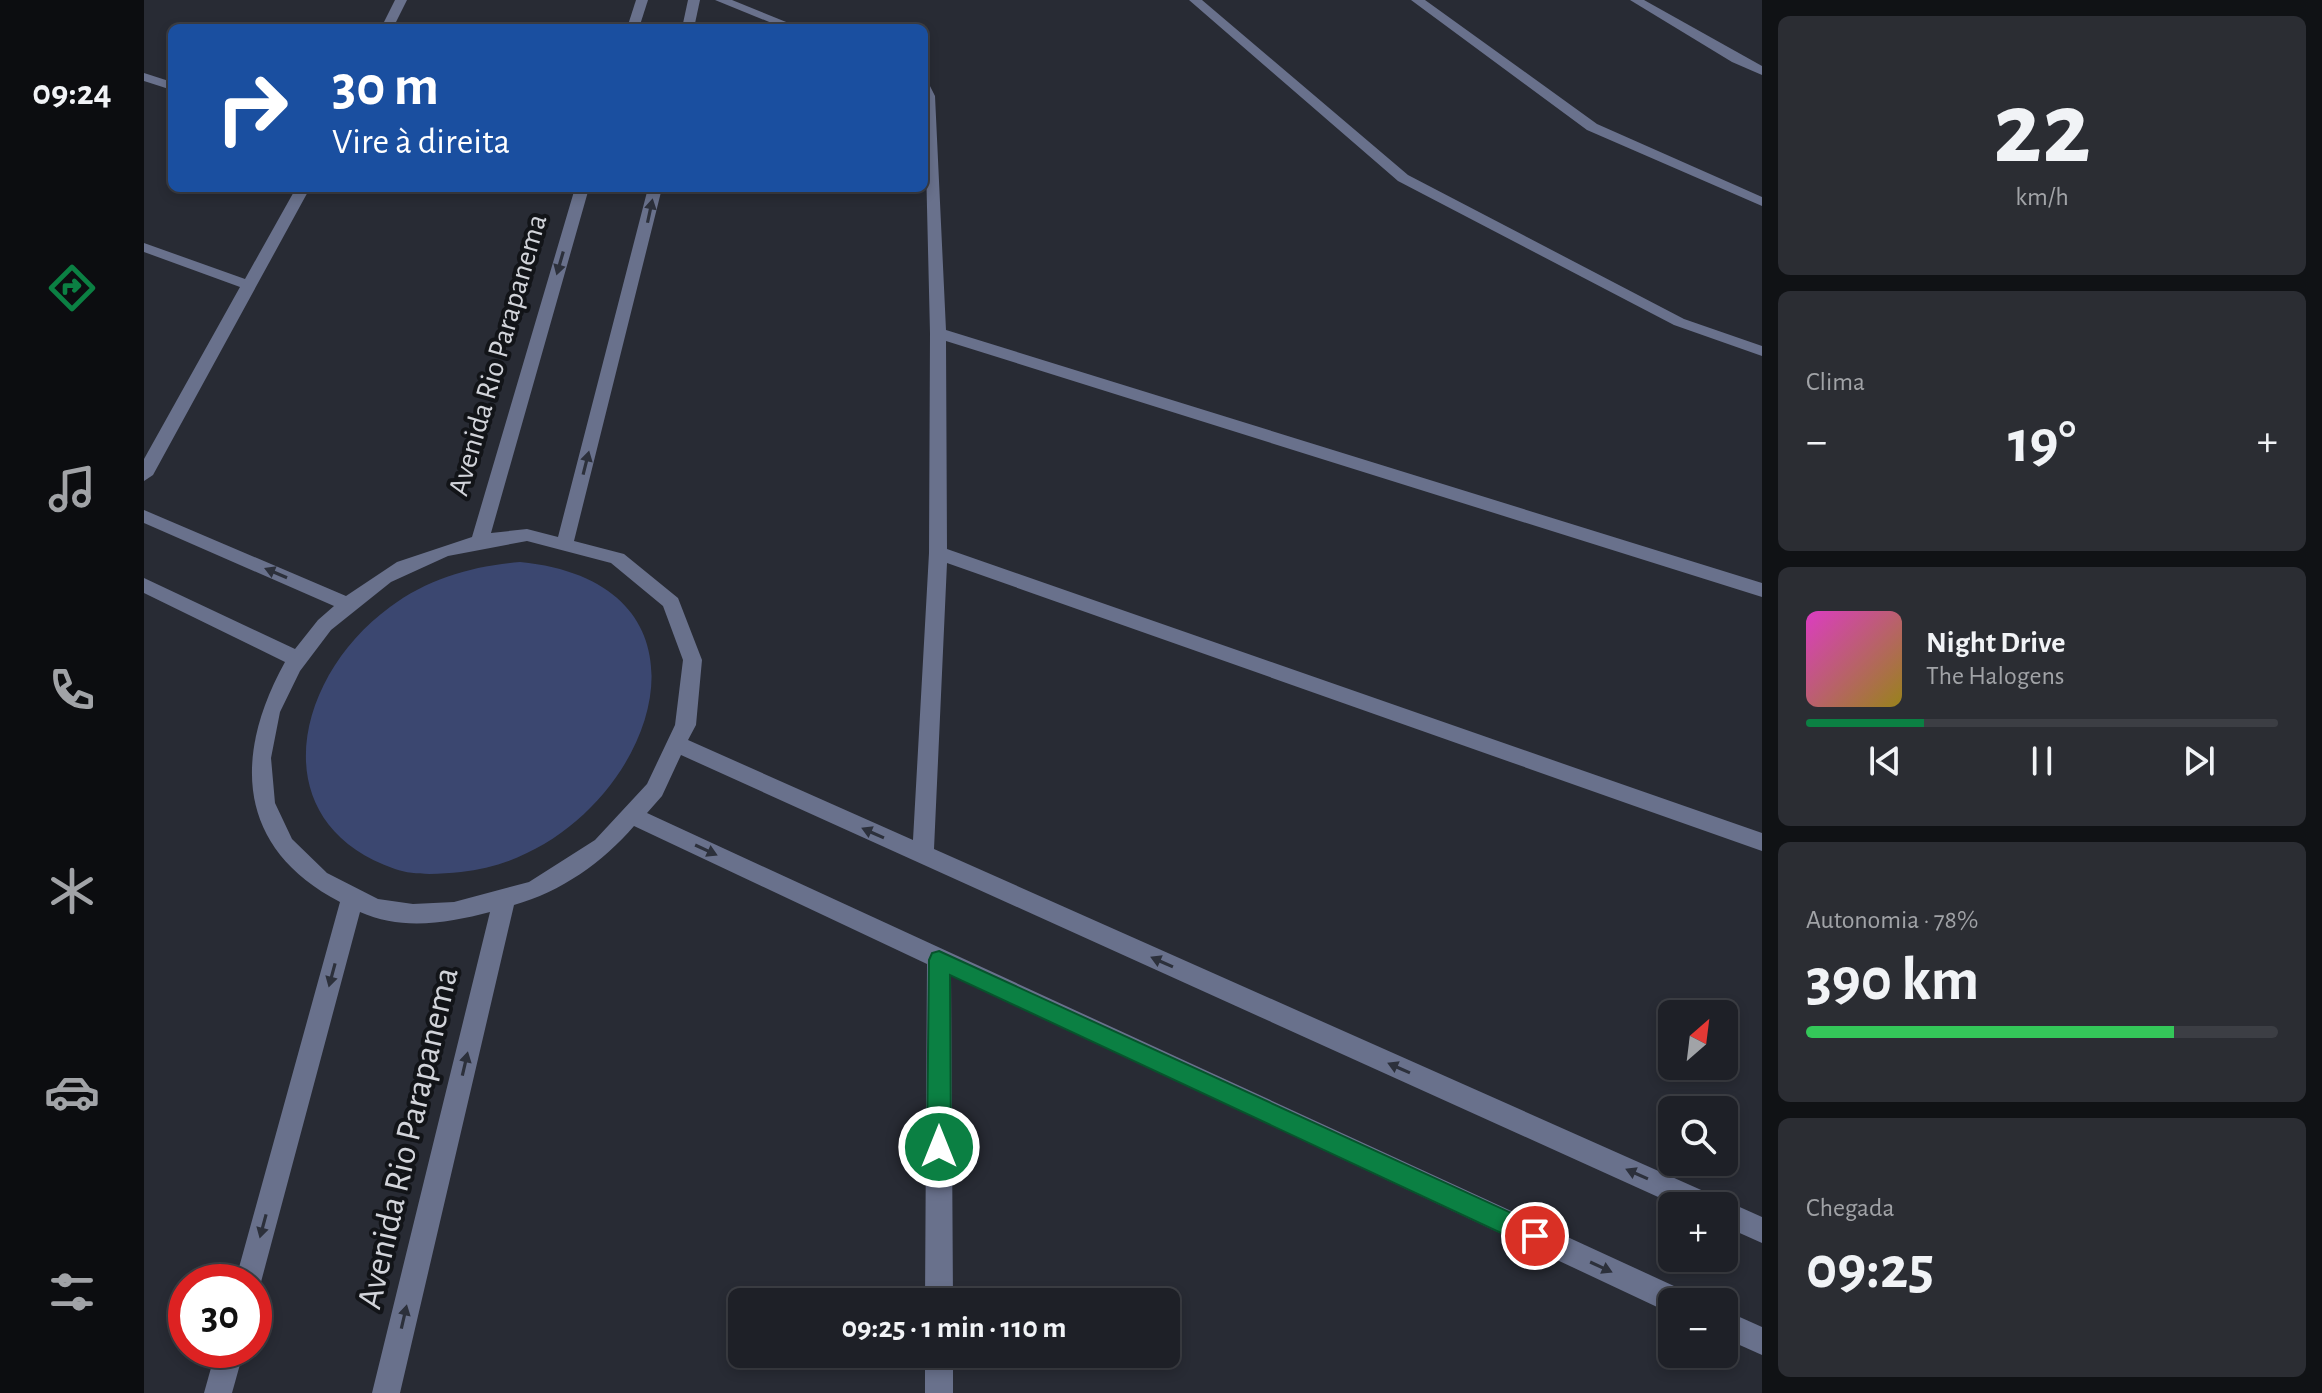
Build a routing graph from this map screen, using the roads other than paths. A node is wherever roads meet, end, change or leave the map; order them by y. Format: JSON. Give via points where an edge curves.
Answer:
{"nodes":[{"id":1,"x":401,"y":0,"type":"edge"},
{"id":2,"x":642,"y":0,"type":"edge"},
{"id":3,"x":694,"y":0,"type":"edge"},
{"id":4,"x":721,"y":0,"type":"edge"},
{"id":5,"x":1195,"y":0,"type":"edge"},
{"id":6,"x":1417,"y":0,"type":"edge"},
{"id":7,"x":1636,"y":0,"type":"edge"},
{"id":8,"x":389,"y":24,"type":"edge"},
{"id":9,"x":634,"y":24,"type":"edge"},
{"id":10,"x":689,"y":24,"type":"edge"},
{"id":11,"x":784,"y":24,"type":"edge"},
{"id":12,"x":1762,"y":71,"type":"edge"},
{"id":13,"x":144,"y":77,"type":"edge"},
{"id":14,"x":168,"y":85,"type":"edge"},
{"id":15,"x":928,"y":94,"type":"edge"},
{"id":16,"x":301,"y":192,"type":"edge"},
{"id":17,"x":581,"y":192,"type":"edge"},
{"id":18,"x":654,"y":192,"type":"edge"},
{"id":19,"x":1762,"y":202,"type":"edge"},
{"id":20,"x":144,"y":247,"type":"edge"},
{"id":21,"x":248,"y":285,"type":"junction"},
{"id":22,"x":938,"y":333,"type":"junction"},
{"id":23,"x":1762,"y":351,"type":"edge"},
{"id":24,"x":144,"y":475,"type":"edge"},
{"id":25,"x":144,"y":516,"type":"edge"},
{"id":26,"x":566,"y":539,"type":"junction"},
{"id":27,"x":480,"y":540,"type":"junction"},
{"id":28,"x":938,"y":553,"type":"junction"},
{"id":29,"x":144,"y":585,"type":"edge"},
{"id":30,"x":1762,"y":590,"type":"edge"},
{"id":31,"x":348,"y":604,"type":"junction"},
{"id":32,"x":297,"y":659,"type":"junction"},
{"id":33,"x":679,"y":745,"type":"junction"},
{"id":34,"x":635,"y":817,"type":"junction"},
{"id":35,"x":1762,"y":842,"type":"edge"},
{"id":36,"x":923,"y":856,"type":"junction"},
{"id":37,"x":352,"y":900,"type":"junction"},
{"id":38,"x":504,"y":901,"type":"junction"},
{"id":39,"x":939,"y":960,"type":"junction"},
{"id":40,"x":1677,"y":1192,"type":"edge"},
{"id":41,"x":1738,"y":1219,"type":"edge"},
{"id":42,"x":1762,"y":1230,"type":"edge"},
{"id":43,"x":253,"y":1264,"type":"edge"},
{"id":44,"x":939,"y":1288,"type":"edge"},
{"id":45,"x":1658,"y":1293,"type":"edge"},
{"id":46,"x":1738,"y":1330,"type":"edge"},
{"id":47,"x":1762,"y":1341,"type":"edge"},
{"id":48,"x":225,"y":1368,"type":"edge"},
{"id":49,"x":939,"y":1368,"type":"edge"},
{"id":50,"x":218,"y":1393,"type":"edge"},
{"id":51,"x":386,"y":1393,"type":"edge"},
{"id":52,"x":939,"y":1393,"type":"edge"}],
"edges":[{"from":1,"to":8,"type":"street"},
{"from":2,"to":9,"type":"street"},
{"from":3,"to":10,"type":"street"},
{"from":4,"to":11,"type":"street"},
{"from":5,"to":23,"type":"street","via":[[1403,178],[1679,322]]},
{"from":6,"to":19,"type":"street","via":[[1592,127]]},
{"from":7,"to":12,"type":"street"},
{"from":13,"to":14,"type":"street"},
{"from":15,"to":22,"type":"street"},
{"from":16,"to":21,"type":"street"},
{"from":17,"to":27,"type":"street","name":"Avenida Rio Parapanema","one_way":true},
{"from":26,"to":18,"type":"street","one_way":true},
{"from":20,"to":21,"type":"street"},
{"from":21,"to":24,"type":"street"},
{"from":22,"to":28,"type":"street"},
{"from":22,"to":30,"type":"street"},
{"from":31,"to":25,"type":"street","one_way":true},
{"from":26,"to":27,"type":"street","via":[[527,535]]},
{"from":26,"to":33,"type":"street","via":[[603,549],[634,567],[660,589],[679,617],[690,649],[693,685]]},
{"from":27,"to":31,"type":"street","via":[[403,566]]},
{"from":28,"to":35,"type":"street"},
{"from":28,"to":36,"type":"street"},
{"from":29,"to":32,"type":"street"},
{"from":31,"to":32,"type":"street"},
{"from":32,"to":37,"type":"street","via":[[266,723],[260,762],[263,801],[276,837],[300,868]]},
{"from":33,"to":34,"type":"street","via":[[650,801]]},
{"from":36,"to":33,"type":"street","one_way":true},
{"from":34,"to":38,"type":"street","via":[[577,868]]},
{"from":34,"to":39,"type":"street","one_way":true},
{"from":40,"to":36,"type":"street","one_way":true},
{"from":37,"to":38,"type":"street","via":[[426,915]]},
{"from":37,"to":43,"type":"street","one_way":true},
{"from":51,"to":38,"type":"street","name":"Avenida Rio Parapanema","one_way":true},
{"from":39,"to":44,"type":"street"},
{"from":39,"to":45,"type":"street","one_way":true},
{"from":41,"to":42,"type":"street"},
{"from":46,"to":47,"type":"street"},
{"from":48,"to":50,"type":"street"},
{"from":49,"to":52,"type":"street"}]}
